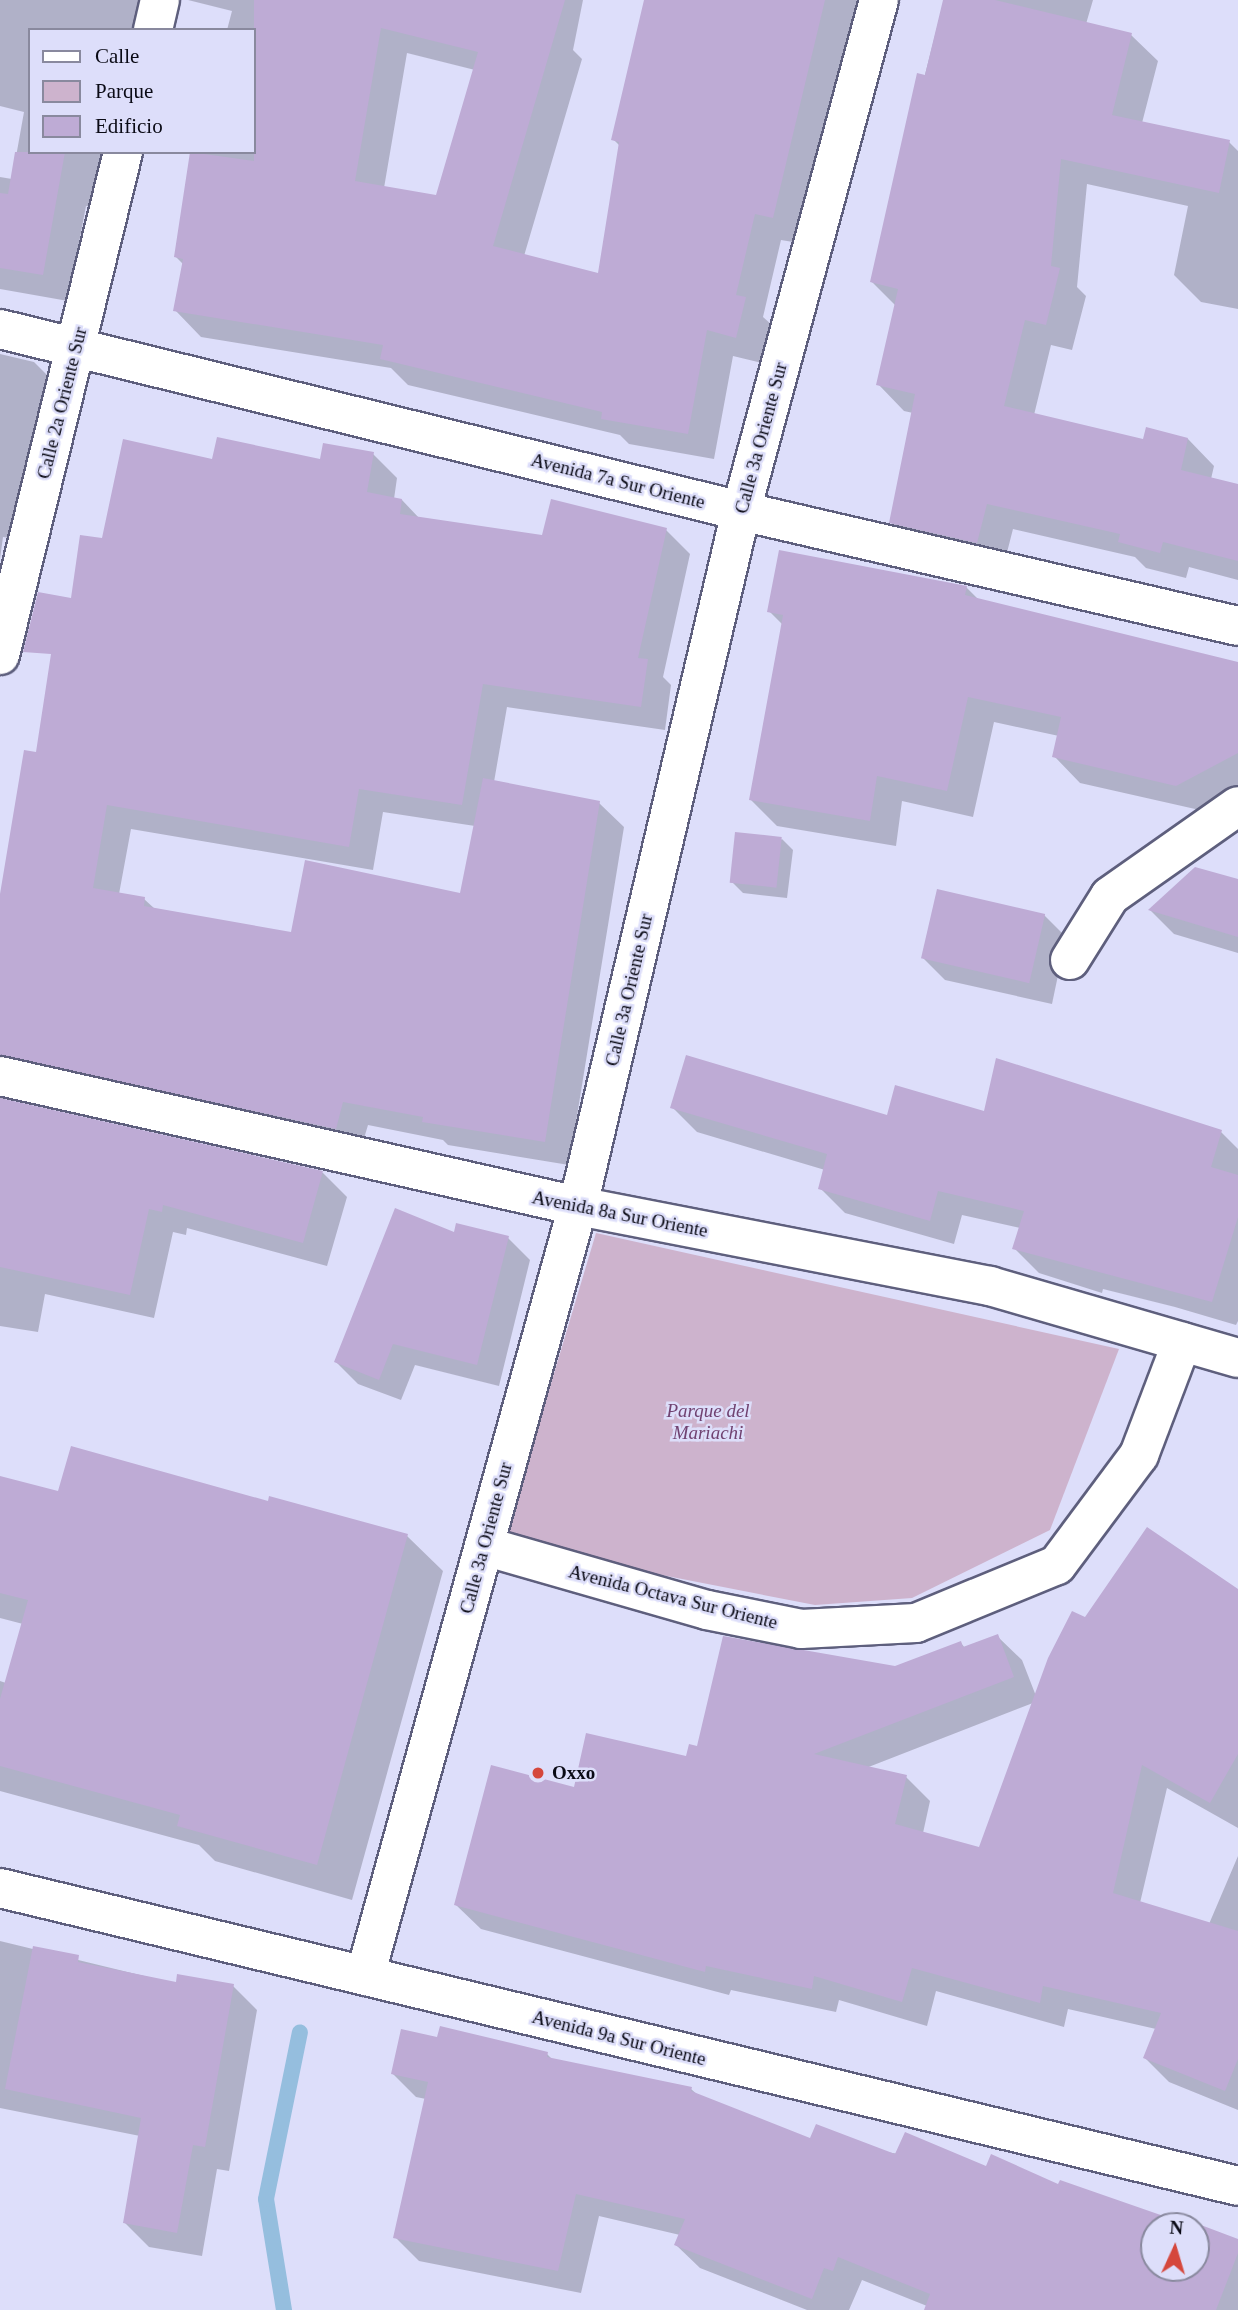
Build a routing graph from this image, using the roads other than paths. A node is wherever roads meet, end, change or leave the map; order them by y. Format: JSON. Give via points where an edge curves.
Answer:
{"nodes":[{"id":1,"x":160,"y":0,"type":"edge"},
{"id":2,"x":879,"y":0,"type":"edge"},
{"id":3,"x":153,"y":28,"type":"edge"},
{"id":4,"x":123,"y":154,"type":"edge"},
{"id":5,"x":0,"y":329,"type":"edge"},
{"id":6,"x":75,"y":348,"type":"junction"},
{"id":7,"x":741,"y":511,"type":"junction"},
{"id":8,"x":1238,"y":626,"type":"edge"},
{"id":9,"x":0,"y":655,"type":"edge"},
{"id":10,"x":1238,"y":806,"type":"edge"},
{"id":11,"x":1070,"y":960,"type":"dead end"},
{"id":12,"x":0,"y":1076,"type":"edge"},
{"id":13,"x":578,"y":1206,"type":"junction"},
{"id":14,"x":1182,"y":1342,"type":"junction"},
{"id":15,"x":1238,"y":1358,"type":"edge"},
{"id":16,"x":484,"y":1546,"type":"junction"},
{"id":17,"x":0,"y":1888,"type":"edge"},
{"id":18,"x":365,"y":1976,"type":"junction"},
{"id":19,"x":1238,"y":2186,"type":"edge"}],
"edges":[{"from":1,"to":3,"type":"street"},
{"from":2,"to":7,"type":"street","name":"Calle 3a Oriente Sur"},
{"from":4,"to":6,"type":"street","name":"Calle 2a Oriente Sur"},
{"from":5,"to":6,"type":"street","name":"Avenida 7a Sur Oriente"},
{"from":6,"to":7,"type":"street","name":"Avenida 7a Sur Oriente"},
{"from":6,"to":9,"type":"street","name":"Calle 2a Oriente Sur"},
{"from":7,"to":8,"type":"street","name":"Avenida 7a Sur Oriente"},
{"from":7,"to":13,"type":"street","name":"Calle 3a Oriente Sur"},
{"from":10,"to":11,"type":"street","via":[[1110,896]]},
{"from":12,"to":13,"type":"street","name":"Avenida 8a Sur Oriente"},
{"from":13,"to":14,"type":"street","name":"Avenida 8a Sur Oriente","via":[[990,1286]]},
{"from":13,"to":16,"type":"street","name":"Calle 3a Oriente Sur"},
{"from":14,"to":15,"type":"street","name":"Avenida 8a Sur Oriente"},
{"from":14,"to":16,"type":"street","name":"Avenida Octava Sur Oriente","via":[[1139,1455],[1057,1565],[916,1623],[801,1629],[707,1610]]},
{"from":16,"to":18,"type":"street","name":"Calle 3a Oriente Sur"},
{"from":17,"to":18,"type":"street","name":"Avenida 9a Sur Oriente"},
{"from":18,"to":19,"type":"street","name":"Avenida 9a Sur Oriente"}]}
